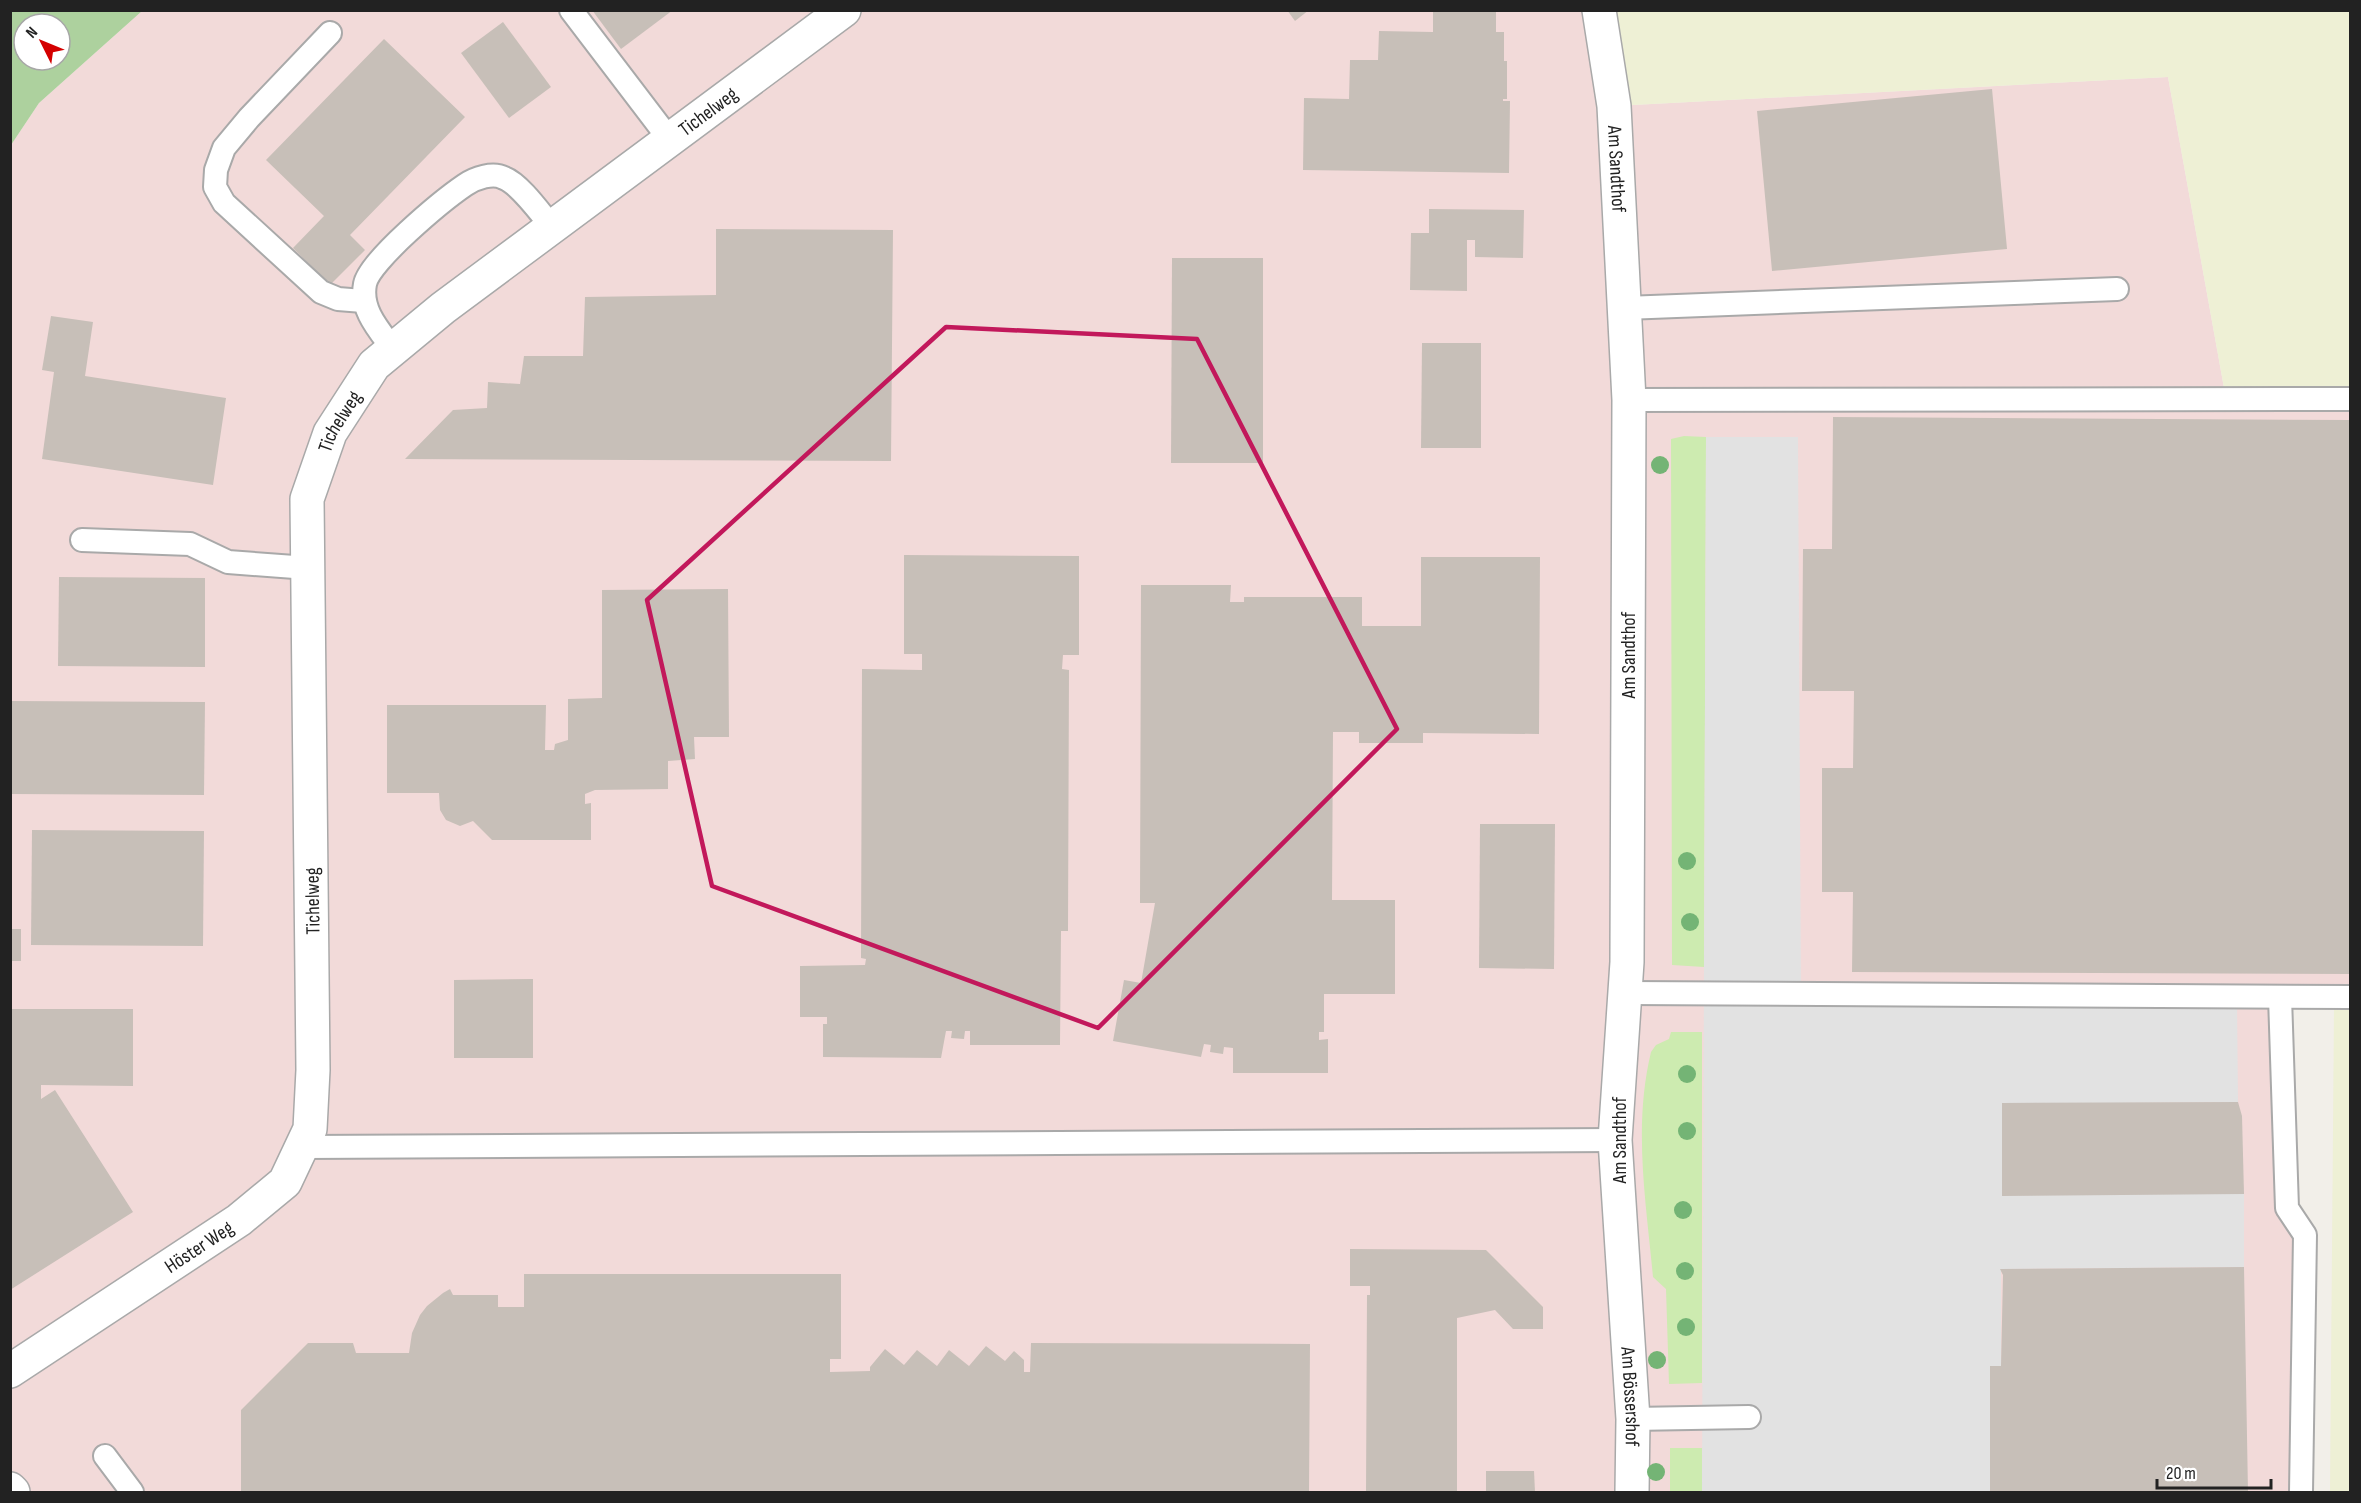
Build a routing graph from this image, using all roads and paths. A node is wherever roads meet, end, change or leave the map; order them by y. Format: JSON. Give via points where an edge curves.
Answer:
{"nodes":[{"id":1,"x":571,"y":10,"type":"edge"},
{"id":2,"x":844,"y":10,"type":"edge"},
{"id":3,"x":1599,"y":10,"type":"edge"},
{"id":4,"x":330,"y":33,"type":"dead end"},
{"id":5,"x":670,"y":140,"type":"junction"},
{"id":6,"x":552,"y":227,"type":"junction"},
{"id":7,"x":2117,"y":289,"type":"dead end"},
{"id":8,"x":363,"y":301,"type":"junction"},
{"id":9,"x":1625,"y":308,"type":"junction"},
{"id":10,"x":393,"y":349,"type":"junction"},
{"id":11,"x":2350,"y":399,"type":"edge"},
{"id":12,"x":1629,"y":400,"type":"junction"},
{"id":13,"x":82,"y":540,"type":"dead end"},
{"id":14,"x":308,"y":568,"type":"junction"},
{"id":15,"x":1625,"y":993,"type":"junction"},
{"id":16,"x":2280,"y":997,"type":"junction"},
{"id":17,"x":2350,"y":997,"type":"edge"},
{"id":18,"x":314,"y":1070,"type":"joint"},
{"id":19,"x":1615,"y":1140,"type":"junction"},
{"id":20,"x":302,"y":1147,"type":"junction"},
{"id":21,"x":1627,"y":1300,"type":"joint"},
{"id":22,"x":10,"y":1371,"type":"edge"},
{"id":23,"x":1749,"y":1417,"type":"dead end"},
{"id":24,"x":1633,"y":1419,"type":"junction"},
{"id":25,"x":105,"y":1456,"type":"dead end"},
{"id":26,"x":132,"y":1492,"type":"edge"},
{"id":27,"x":1632,"y":1492,"type":"edge"},
{"id":28,"x":2301,"y":1492,"type":"edge"}],
"edges":[{"from":1,"to":5,"type":"lane"},
{"from":2,"to":5,"type":"street","name":"Tichelweg"},
{"from":3,"to":9,"type":"street","name":"Am Sandthof","via":[[1614,106]]},
{"from":4,"to":8,"type":"lane","via":[[224,148],[215,187],[224,203],[321,292],[338,299]]},
{"from":5,"to":6,"type":"street","name":"Tichelweg"},
{"from":6,"to":8,"type":"lane","via":[[526,195],[504,177],[485,176],[466,184],[386,251],[365,282]]},
{"from":6,"to":10,"type":"street","name":"Tichelweg"},
{"from":7,"to":9,"type":"lane"},
{"from":8,"to":10,"type":"lane"},
{"from":9,"to":12,"type":"street","name":"Am Sandthof"},
{"from":10,"to":14,"type":"street","name":"Tichelweg","via":[[374,365],[330,433],[307,499]]},
{"from":11,"to":12,"type":"lane"},
{"from":12,"to":15,"type":"street","name":"Am Sandthof"},
{"from":13,"to":14,"type":"lane","via":[[190,544],[228,562]]},
{"from":14,"to":18,"type":"street","name":"Tichelweg"},
{"from":15,"to":16,"type":"lane"},
{"from":15,"to":19,"type":"street","name":"Am Sandthof"},
{"from":16,"to":17,"type":"lane"},
{"from":16,"to":28,"type":"lane","via":[[2287,1208],[2305,1235]]},
{"from":18,"to":20,"type":"street","name":"Höster Weg","via":[[310,1129]]},
{"from":19,"to":20,"type":"lane"},
{"from":19,"to":21,"type":"street","name":"Am Sandthof"},
{"from":20,"to":22,"type":"street","name":"Höster Weg","via":[[285,1182],[239,1220]]},
{"from":21,"to":24,"type":"street","name":"Am Bössershof"},
{"from":23,"to":24,"type":"lane"},
{"from":24,"to":27,"type":"street","name":"Am Bössershof"},
{"from":25,"to":26,"type":"lane"}]}
